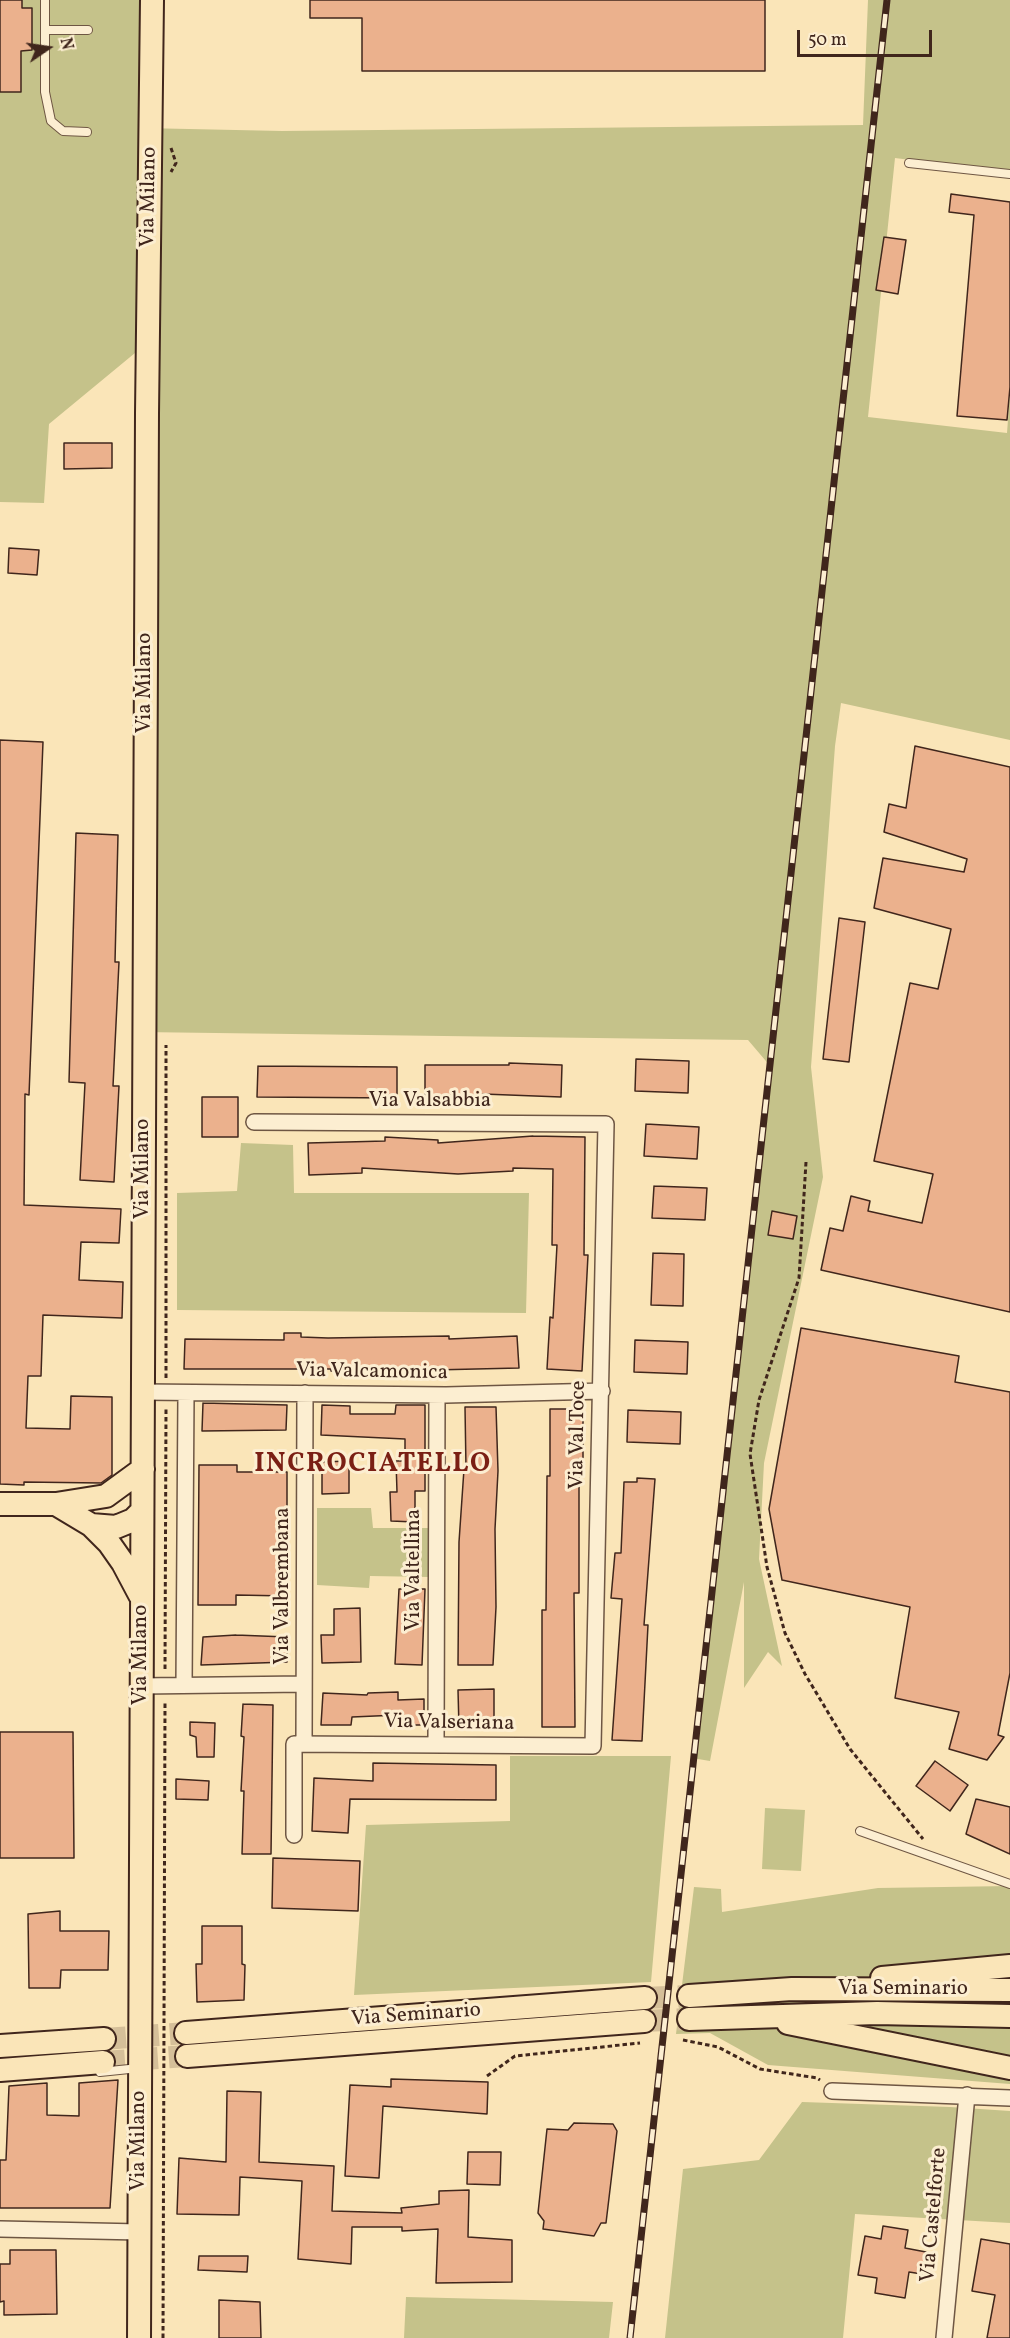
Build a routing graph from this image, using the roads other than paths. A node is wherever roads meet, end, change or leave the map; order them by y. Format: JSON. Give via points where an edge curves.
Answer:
{"nodes":[{"id":1,"x":45,"y":0,"type":"edge"},
{"id":2,"x":152,"y":0,"type":"edge"},
{"id":3,"x":45,"y":30,"type":"junction"},
{"id":4,"x":88,"y":30,"type":"dead end"},
{"id":5,"x":87,"y":132,"type":"dead end"},
{"id":6,"x":909,"y":163,"type":"dead end"},
{"id":7,"x":1010,"y":174,"type":"edge"},
{"id":8,"x":254,"y":1122,"type":"dead end"},
{"id":9,"x":606,"y":1124,"type":"joint"},
{"id":10,"x":602,"y":1391,"type":"junction"},
{"id":11,"x":143,"y":1392,"type":"junction"},
{"id":12,"x":305,"y":1393,"type":"junction"},
{"id":13,"x":186,"y":1394,"type":"junction"},
{"id":14,"x":437,"y":1395,"type":"junction"},
{"id":15,"x":142,"y":1469,"type":"junction"},
{"id":16,"x":106,"y":1496,"type":"junction"},
{"id":17,"x":0,"y":1504,"type":"edge"},
{"id":18,"x":56,"y":1504,"type":"junction"},
{"id":19,"x":142,"y":1511,"type":"junction"},
{"id":20,"x":91,"y":1526,"type":"junction"},
{"id":21,"x":142,"y":1600,"type":"junction"},
{"id":22,"x":304,"y":1684,"type":"junction"},
{"id":23,"x":184,"y":1685,"type":"junction"},
{"id":24,"x":141,"y":1686,"type":"junction"},
{"id":25,"x":304,"y":1744,"type":"junction"},
{"id":26,"x":436,"y":1745,"type":"junction"},
{"id":27,"x":593,"y":1746,"type":"joint"},
{"id":28,"x":860,"y":1831,"type":"dead end"},
{"id":29,"x":294,"y":1835,"type":"dead end"},
{"id":30,"x":1010,"y":1884,"type":"edge"},
{"id":31,"x":1010,"y":1966,"type":"edge"},
{"id":32,"x":792,"y":1989,"type":"junction"},
{"id":33,"x":1010,"y":1990,"type":"edge"},
{"id":34,"x":689,"y":1996,"type":"tunnel mouth"},
{"id":35,"x":751,"y":2016,"type":"junction"},
{"id":36,"x":1010,"y":2016,"type":"edge"},
{"id":37,"x":686,"y":2029,"type":"tunnel mouth"},
{"id":38,"x":186,"y":2033,"type":"tunnel mouth"},
{"id":39,"x":104,"y":2039,"type":"tunnel mouth"},
{"id":40,"x":0,"y":2046,"type":"edge"},
{"id":41,"x":187,"y":2056,"type":"tunnel mouth"},
{"id":42,"x":98,"y":2067,"type":"joint"},
{"id":43,"x":140,"y":2068,"type":"junction"},
{"id":44,"x":1010,"y":2068,"type":"edge"},
{"id":45,"x":0,"y":2070,"type":"edge"},
{"id":46,"x":832,"y":2091,"type":"road end"},
{"id":47,"x":967,"y":2095,"type":"junction"},
{"id":48,"x":1010,"y":2098,"type":"edge"},
{"id":49,"x":0,"y":2229,"type":"edge"},
{"id":50,"x":140,"y":2232,"type":"junction"},
{"id":51,"x":139,"y":2338,"type":"edge"},
{"id":52,"x":944,"y":2338,"type":"edge"}],
"edges":[{"from":1,"to":3,"type":"lane"},
{"from":2,"to":11,"type":"main road","name":"Via Milano"},
{"from":3,"to":4,"type":"lane"},
{"from":3,"to":5,"type":"lane","via":[[45,92],[51,121],[63,131]]},
{"from":6,"to":7,"type":"lane"},
{"from":8,"to":9,"type":"street","name":"Via Valsabbia"},
{"from":9,"to":10,"type":"street","name":"Via Val Toce"},
{"from":10,"to":14,"type":"street","name":"Via Valcamonica"},
{"from":10,"to":27,"type":"street","name":"Via Val Toce"},
{"from":11,"to":13,"type":"street","name":"Via Valcamonica"},
{"from":11,"to":15,"type":"main road","name":"Via Milano"},
{"from":12,"to":13,"type":"street","name":"Via Valcamonica"},
{"from":12,"to":14,"type":"street","name":"Via Valcamonica"},
{"from":12,"to":22,"type":"street","name":"Via Valbrembana"},
{"from":13,"to":23,"type":"street"},
{"from":14,"to":26,"type":"street","name":"Via Valtellina"},
{"from":15,"to":16,"type":"main road"},
{"from":15,"to":19,"type":"main road","name":"Via Milano"},
{"from":16,"to":18,"type":"main road"},
{"from":16,"to":19,"type":"main road"},
{"from":17,"to":18,"type":"main road"},
{"from":18,"to":20,"type":"main road"},
{"from":19,"to":20,"type":"main road","via":[[116,1527]]},
{"from":19,"to":21,"type":"main road","name":"Via Milano"},
{"from":20,"to":21,"type":"main road","via":[[123,1563]]},
{"from":21,"to":24,"type":"main road","name":"Via Milano"},
{"from":22,"to":23,"type":"street"},
{"from":22,"to":25,"type":"street","name":"Via Valbrembana"},
{"from":23,"to":24,"type":"street"},
{"from":24,"to":43,"type":"main road","name":"Via Milano"},
{"from":25,"to":26,"type":"street","name":"Via Valseriana"},
{"from":25,"to":29,"type":"street","via":[[294,1744]]},
{"from":26,"to":27,"type":"street","name":"Via Valseriana"},
{"from":28,"to":30,"type":"lane"},
{"from":31,"to":32,"type":"main road"},
{"from":32,"to":33,"type":"main road","name":"Via Seminario"},
{"from":32,"to":34,"type":"main road","name":"Via Seminario"},
{"from":35,"to":36,"type":"main road","name":"Via Seminario"},
{"from":35,"to":37,"type":"main road","name":"Via Seminario"},
{"from":35,"to":44,"type":"main road"},
{"from":38,"to":41,"type":"main road","name":"Via Seminario","via":[[645,2021]]},
{"from":39,"to":40,"type":"main road"},
{"from":42,"to":43,"type":"lane"},
{"from":42,"to":45,"type":"main road"},
{"from":43,"to":50,"type":"main road","name":"Via Milano"},
{"from":46,"to":47,"type":"street"},
{"from":47,"to":48,"type":"street"},
{"from":47,"to":52,"type":"street","name":"Via Castelforte"},
{"from":49,"to":50,"type":"street"},
{"from":50,"to":51,"type":"main road","name":"Via Milano"}]}
